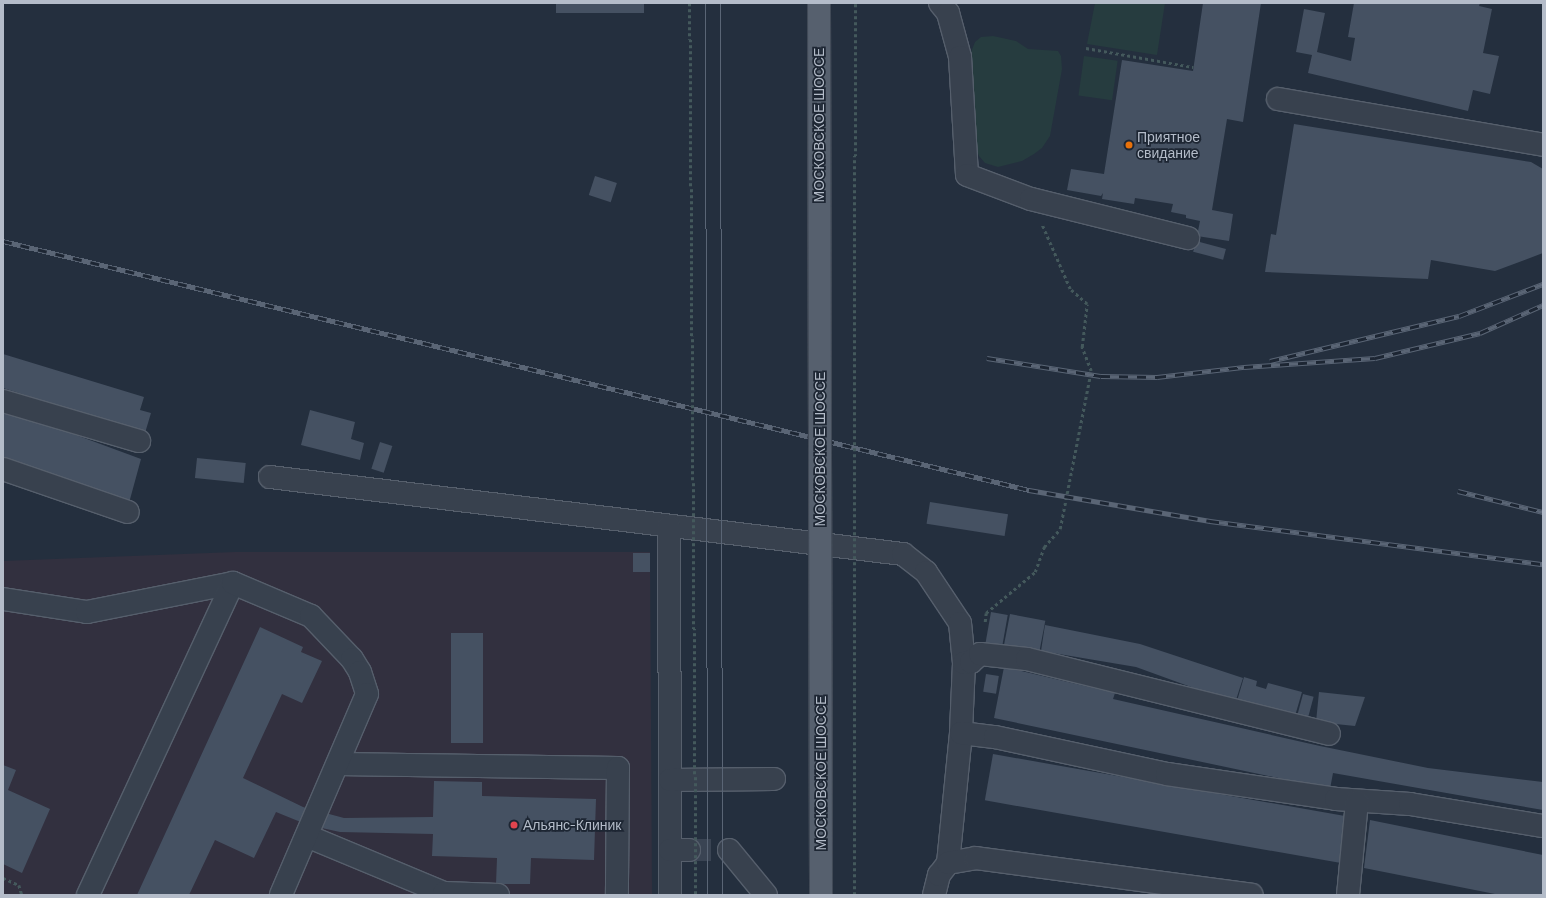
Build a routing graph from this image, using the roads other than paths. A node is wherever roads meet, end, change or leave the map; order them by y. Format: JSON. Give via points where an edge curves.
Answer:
{"nodes":[{"id":1,"x":819,"y":3,"type":"edge"},
{"id":2,"x":940,"y":3,"type":"edge"},
{"id":3,"x":1278,"y":99,"type":"dead end"},
{"id":4,"x":1543,"y":145,"type":"edge"},
{"id":5,"x":1188,"y":238,"type":"dead end"},
{"id":6,"x":3,"y":401,"type":"edge"},
{"id":7,"x":139,"y":441,"type":"dead end"},
{"id":8,"x":3,"y":469,"type":"edge"},
{"id":9,"x":270,"y":477,"type":"dead end"},
{"id":10,"x":128,"y":512,"type":"dead end"},
{"id":11,"x":669,"y":526,"type":"junction"},
{"id":12,"x":232,"y":583,"type":"junction"},
{"id":13,"x":3,"y":599,"type":"edge"},
{"id":14,"x":972,"y":659,"type":"junction"},
{"id":15,"x":961,"y":733,"type":"junction"},
{"id":16,"x":1329,"y":734,"type":"dead end"},
{"id":17,"x":338,"y":764,"type":"junction"},
{"id":18,"x":774,"y":779,"type":"dead end"},
{"id":19,"x":670,"y":780,"type":"junction"},
{"id":20,"x":1357,"y":801,"type":"junction"},
{"id":21,"x":1543,"y":826,"type":"edge"},
{"id":22,"x":308,"y":836,"type":"junction"},
{"id":23,"x":729,"y":850,"type":"dead end"},
{"id":24,"x":948,"y":863,"type":"junction"},
{"id":25,"x":88,"y":895,"type":"edge"},
{"id":26,"x":281,"y":895,"type":"edge"},
{"id":27,"x":498,"y":895,"type":"edge"},
{"id":28,"x":618,"y":895,"type":"edge"},
{"id":29,"x":670,"y":895,"type":"edge"},
{"id":30,"x":766,"y":895,"type":"edge"},
{"id":31,"x":821,"y":895,"type":"edge"},
{"id":32,"x":934,"y":895,"type":"edge"},
{"id":33,"x":1252,"y":895,"type":"edge"},
{"id":34,"x":1348,"y":895,"type":"edge"}],
"edges":[{"from":1,"to":31,"type":"main road","name":"МОСКОВСКОЕ ШОССЕ","bridge":true},
{"from":2,"to":5,"type":"lane","via":[[948,13],[960,57],[967,175],[1031,199]]},
{"from":3,"to":4,"type":"lane"},
{"from":6,"to":7,"type":"lane"},
{"from":8,"to":10,"type":"lane"},
{"from":9,"to":11,"type":"lane"},
{"from":11,"to":14,"type":"lane","via":[[903,554],[926,572],[960,623]]},
{"from":11,"to":19,"type":"lane"},
{"from":12,"to":13,"type":"lane","via":[[87,612]]},
{"from":12,"to":17,"type":"lane","via":[[311,616],[352,659],[360,672],[367,694]]},
{"from":12,"to":25,"type":"lane"},
{"from":14,"to":15,"type":"lane"},
{"from":14,"to":16,"type":"lane","via":[[1027,659]]},
{"from":15,"to":20,"type":"lane","via":[[994,737],[1167,774]]},
{"from":15,"to":24,"type":"lane"},
{"from":17,"to":22,"type":"lane"},
{"from":17,"to":28,"type":"lane","via":[[618,768]]},
{"from":18,"to":19,"type":"lane"},
{"from":19,"to":29,"type":"lane","via":[[680,850]]},
{"from":20,"to":21,"type":"lane","via":[[1410,804]]},
{"from":20,"to":34,"type":"lane"},
{"from":22,"to":26,"type":"lane"},
{"from":22,"to":27,"type":"lane","via":[[444,893]]},
{"from":23,"to":30,"type":"lane"},
{"from":24,"to":32,"type":"lane","via":[[939,875]]},
{"from":24,"to":33,"type":"lane","via":[[976,858]]}]}
